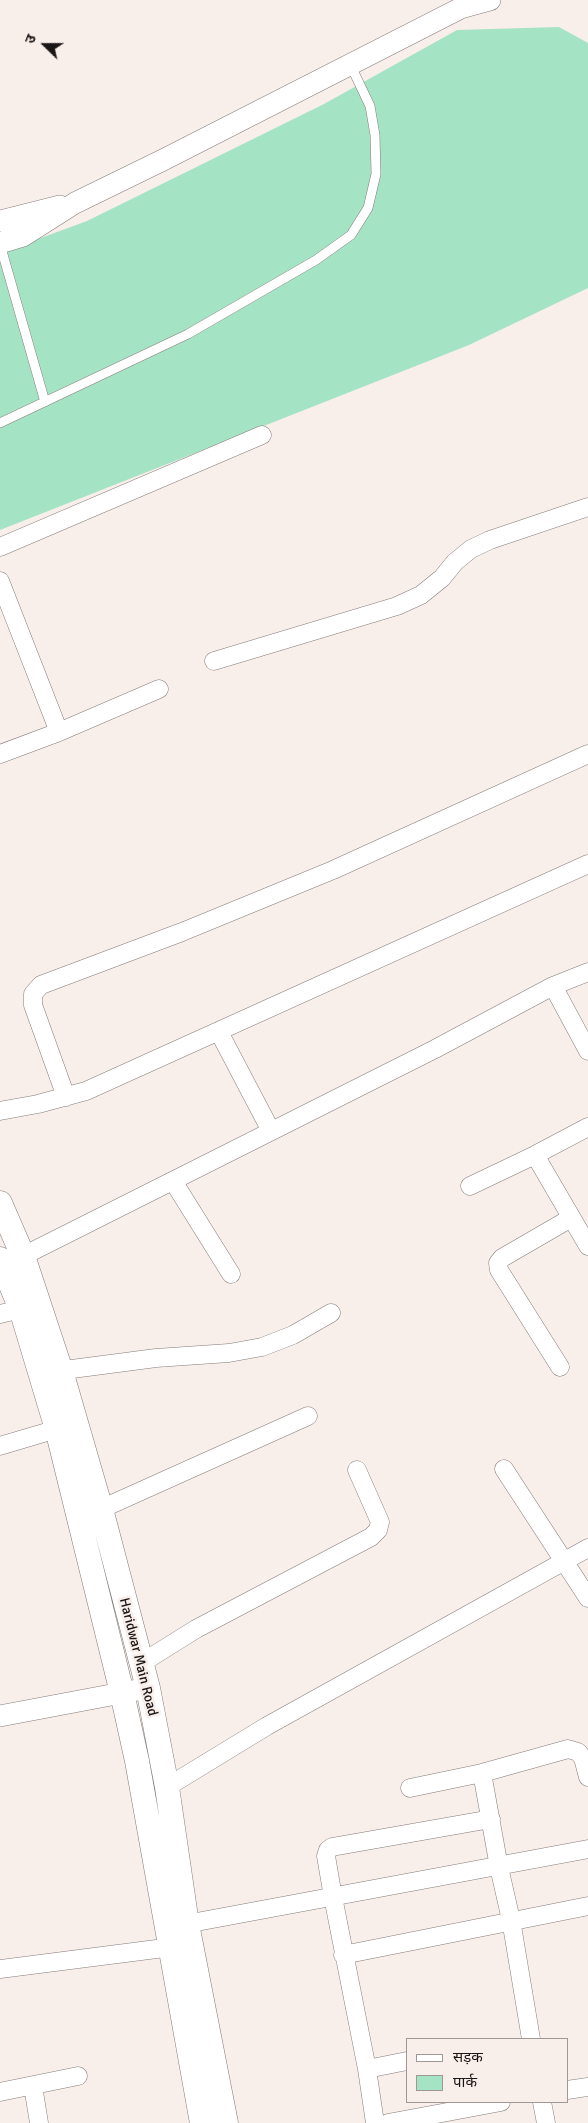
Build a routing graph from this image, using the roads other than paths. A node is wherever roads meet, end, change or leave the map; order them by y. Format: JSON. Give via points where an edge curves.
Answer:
{"nodes":[{"id":1,"x":490,"y":0,"type":"edge"},
{"id":2,"x":350,"y":64,"type":"junction"},
{"id":3,"x":75,"y":203,"type":"junction"},
{"id":4,"x":0,"y":221,"type":"edge"},
{"id":5,"x":0,"y":244,"type":"edge"},
{"id":6,"x":46,"y":402,"type":"junction"},
{"id":7,"x":0,"y":423,"type":"edge"},
{"id":8,"x":262,"y":435,"type":"dead end"},
{"id":9,"x":588,"y":506,"type":"edge"},
{"id":10,"x":0,"y":548,"type":"edge"},
{"id":11,"x":0,"y":581,"type":"edge"},
{"id":12,"x":214,"y":661,"type":"dead end"},
{"id":13,"x":159,"y":689,"type":"dead end"},
{"id":14,"x":59,"y":732,"type":"junction"},
{"id":15,"x":0,"y":754,"type":"edge"},
{"id":16,"x":588,"y":754,"type":"edge"},
{"id":17,"x":588,"y":864,"type":"edge"},
{"id":18,"x":588,"y":972,"type":"edge"},
{"id":19,"x":553,"y":986,"type":"junction"},
{"id":20,"x":219,"y":1032,"type":"junction"},
{"id":21,"x":588,"y":1051,"type":"edge"},
{"id":22,"x":66,"y":1097,"type":"junction"},
{"id":23,"x":0,"y":1111,"type":"edge"},
{"id":24,"x":588,"y":1127,"type":"edge"},
{"id":25,"x":271,"y":1131,"type":"junction"},
{"id":26,"x":535,"y":1155,"type":"junction"},
{"id":27,"x":173,"y":1181,"type":"junction"},
{"id":28,"x":470,"y":1186,"type":"dead end"},
{"id":29,"x":0,"y":1203,"type":"edge"},
{"id":30,"x":571,"y":1218,"type":"junction"},
{"id":31,"x":588,"y":1246,"type":"edge"},
{"id":32,"x":11,"y":1258,"type":"edge"},
{"id":33,"x":231,"y":1274,"type":"dead end"},
{"id":34,"x":11,"y":1312,"type":"edge"},
{"id":35,"x":331,"y":1313,"type":"dead end"},
{"id":36,"x":560,"y":1367,"type":"dead end"},
{"id":37,"x":51,"y":1372,"type":"junction"},
{"id":38,"x":308,"y":1416,"type":"dead end"},
{"id":39,"x":57,"y":1429,"type":"junction"},
{"id":40,"x":0,"y":1446,"type":"edge"},
{"id":41,"x":504,"y":1469,"type":"dead end"},
{"id":42,"x":357,"y":1470,"type":"dead end"},
{"id":43,"x":101,"y":1509,"type":"junction"},
{"id":44,"x":588,"y":1548,"type":"edge"},
{"id":45,"x":563,"y":1561,"type":"junction"},
{"id":46,"x":588,"y":1598,"type":"edge"},
{"id":47,"x":140,"y":1664,"type":"junction"},
{"id":48,"x":148,"y":1688,"type":"junction"},
{"id":49,"x":122,"y":1693,"type":"junction"},
{"id":50,"x":0,"y":1716,"type":"edge"},
{"id":51,"x":482,"y":1773,"type":"junction"},
{"id":52,"x":588,"y":1777,"type":"edge"},
{"id":53,"x":167,"y":1787,"type":"junction"},
{"id":54,"x":410,"y":1788,"type":"dead end"},
{"id":55,"x":491,"y":1819,"type":"junction"},
{"id":56,"x":588,"y":1849,"type":"edge"},
{"id":57,"x":498,"y":1867,"type":"junction"},
{"id":58,"x":333,"y":1897,"type":"junction"},
{"id":59,"x":588,"y":1906,"type":"edge"},
{"id":60,"x":511,"y":1920,"type":"junction"},
{"id":61,"x":179,"y":1936,"type":"junction"},
{"id":62,"x":343,"y":1955,"type":"junction"},
{"id":63,"x":0,"y":1969,"type":"edge"},
{"id":64,"x":529,"y":2038,"type":"edge"},
{"id":65,"x":406,"y":2061,"type":"edge"},
{"id":66,"x":367,"y":2069,"type":"junction"},
{"id":67,"x":78,"y":2076,"type":"dead end"},
{"id":68,"x":33,"y":2086,"type":"junction"},
{"id":69,"x":588,"y":2087,"type":"edge"},
{"id":70,"x":568,"y":2090,"type":"edge"},
{"id":71,"x":0,"y":2092,"type":"edge"},
{"id":72,"x":496,"y":2103,"type":"edge"},
{"id":73,"x":542,"y":2103,"type":"edge"},
{"id":74,"x":39,"y":2123,"type":"edge"},
{"id":75,"x":202,"y":2123,"type":"edge"},
{"id":76,"x":226,"y":2123,"type":"edge"},
{"id":77,"x":375,"y":2123,"type":"edge"},
{"id":78,"x":388,"y":2123,"type":"edge"},
{"id":79,"x":546,"y":2123,"type":"edge"}],
"edges":[{"from":1,"to":2,"type":"street","via":[[460,8]]},
{"from":2,"to":3,"type":"street"},
{"from":2,"to":6,"type":"lane","via":[[370,106],[376,174],[368,208],[351,235],[316,260],[188,334]]},
{"from":3,"to":4,"type":"street"},
{"from":3,"to":5,"type":"street","via":[[23,236]]},
{"from":5,"to":6,"type":"lane"},
{"from":6,"to":7,"type":"lane"},
{"from":8,"to":10,"type":"street"},
{"from":9,"to":12,"type":"street","via":[[471,549],[442,578],[397,606]]},
{"from":11,"to":14,"type":"street"},
{"from":13,"to":14,"type":"street"},
{"from":14,"to":15,"type":"street"},
{"from":16,"to":22,"type":"street","via":[[333,870],[41,986],[33,994],[33,1005]]},
{"from":17,"to":20,"type":"street"},
{"from":18,"to":19,"type":"street"},
{"from":19,"to":21,"type":"street"},
{"from":19,"to":25,"type":"street"},
{"from":20,"to":22,"type":"street","via":[[94,1088]]},
{"from":20,"to":25,"type":"street"},
{"from":22,"to":23,"type":"street"},
{"from":24,"to":26,"type":"street"},
{"from":25,"to":27,"type":"street"},
{"from":26,"to":28,"type":"street"},
{"from":26,"to":30,"type":"street"},
{"from":27,"to":32,"type":"street"},
{"from":27,"to":33,"type":"street"},
{"from":29,"to":32,"type":"main road","name":"Haridwar Main Road"},
{"from":30,"to":31,"type":"street"},
{"from":30,"to":36,"type":"street","via":[[498,1263],[499,1270]]},
{"from":32,"to":34,"type":"main road","name":"Haridwar Main Road"},
{"from":32,"to":37,"type":"main road","name":"Haridwar Main Road"},
{"from":34,"to":37,"type":"main road","name":"Haridwar Main Road"},
{"from":35,"to":37,"type":"street","via":[[293,1335],[262,1347]]},
{"from":37,"to":39,"type":"main road","name":"Haridwar Main Road"},
{"from":37,"to":43,"type":"main road","name":"Haridwar Main Road"},
{"from":38,"to":43,"type":"street"},
{"from":39,"to":40,"type":"street"},
{"from":39,"to":49,"type":"main road","name":"Haridwar Main Road"},
{"from":41,"to":45,"type":"street"},
{"from":42,"to":47,"type":"street","via":[[380,1522],[371,1537],[196,1629]]},
{"from":43,"to":47,"type":"main road","name":"Haridwar Main Road"},
{"from":44,"to":45,"type":"street"},
{"from":45,"to":46,"type":"street"},
{"from":45,"to":53,"type":"street","via":[[267,1726]]},
{"from":47,"to":48,"type":"main road","name":"Haridwar Main Road"},
{"from":48,"to":49,"type":"street"},
{"from":48,"to":53,"type":"main road","name":"Haridwar Main Road"},
{"from":49,"to":50,"type":"street"},
{"from":49,"to":61,"type":"main road","name":"Haridwar Main Road"},
{"from":51,"to":52,"type":"street","via":[[568,1749],[584,1758]]},
{"from":51,"to":54,"type":"street"},
{"from":51,"to":55,"type":"street"},
{"from":53,"to":61,"type":"main road","name":"Haridwar Main Road"},
{"from":55,"to":57,"type":"street"},
{"from":55,"to":58,"type":"street","via":[[332,1846],[326,1856]]},
{"from":56,"to":57,"type":"street"},
{"from":57,"to":58,"type":"street"},
{"from":57,"to":60,"type":"street"},
{"from":58,"to":61,"type":"street"},
{"from":58,"to":62,"type":"street"},
{"from":59,"to":60,"type":"street"},
{"from":60,"to":62,"type":"street"},
{"from":60,"to":64,"type":"street"},
{"from":61,"to":63,"type":"street"},
{"from":61,"to":75,"type":"main road","name":"Haridwar Main Road"},
{"from":61,"to":76,"type":"main road","name":"Haridwar Main Road"},
{"from":62,"to":66,"type":"street"},
{"from":65,"to":66,"type":"street"},
{"from":66,"to":77,"type":"street"},
{"from":67,"to":68,"type":"street"},
{"from":68,"to":71,"type":"street"},
{"from":68,"to":74,"type":"street"},
{"from":69,"to":70,"type":"street"},
{"from":72,"to":78,"type":"street"},
{"from":73,"to":79,"type":"street"}]}
